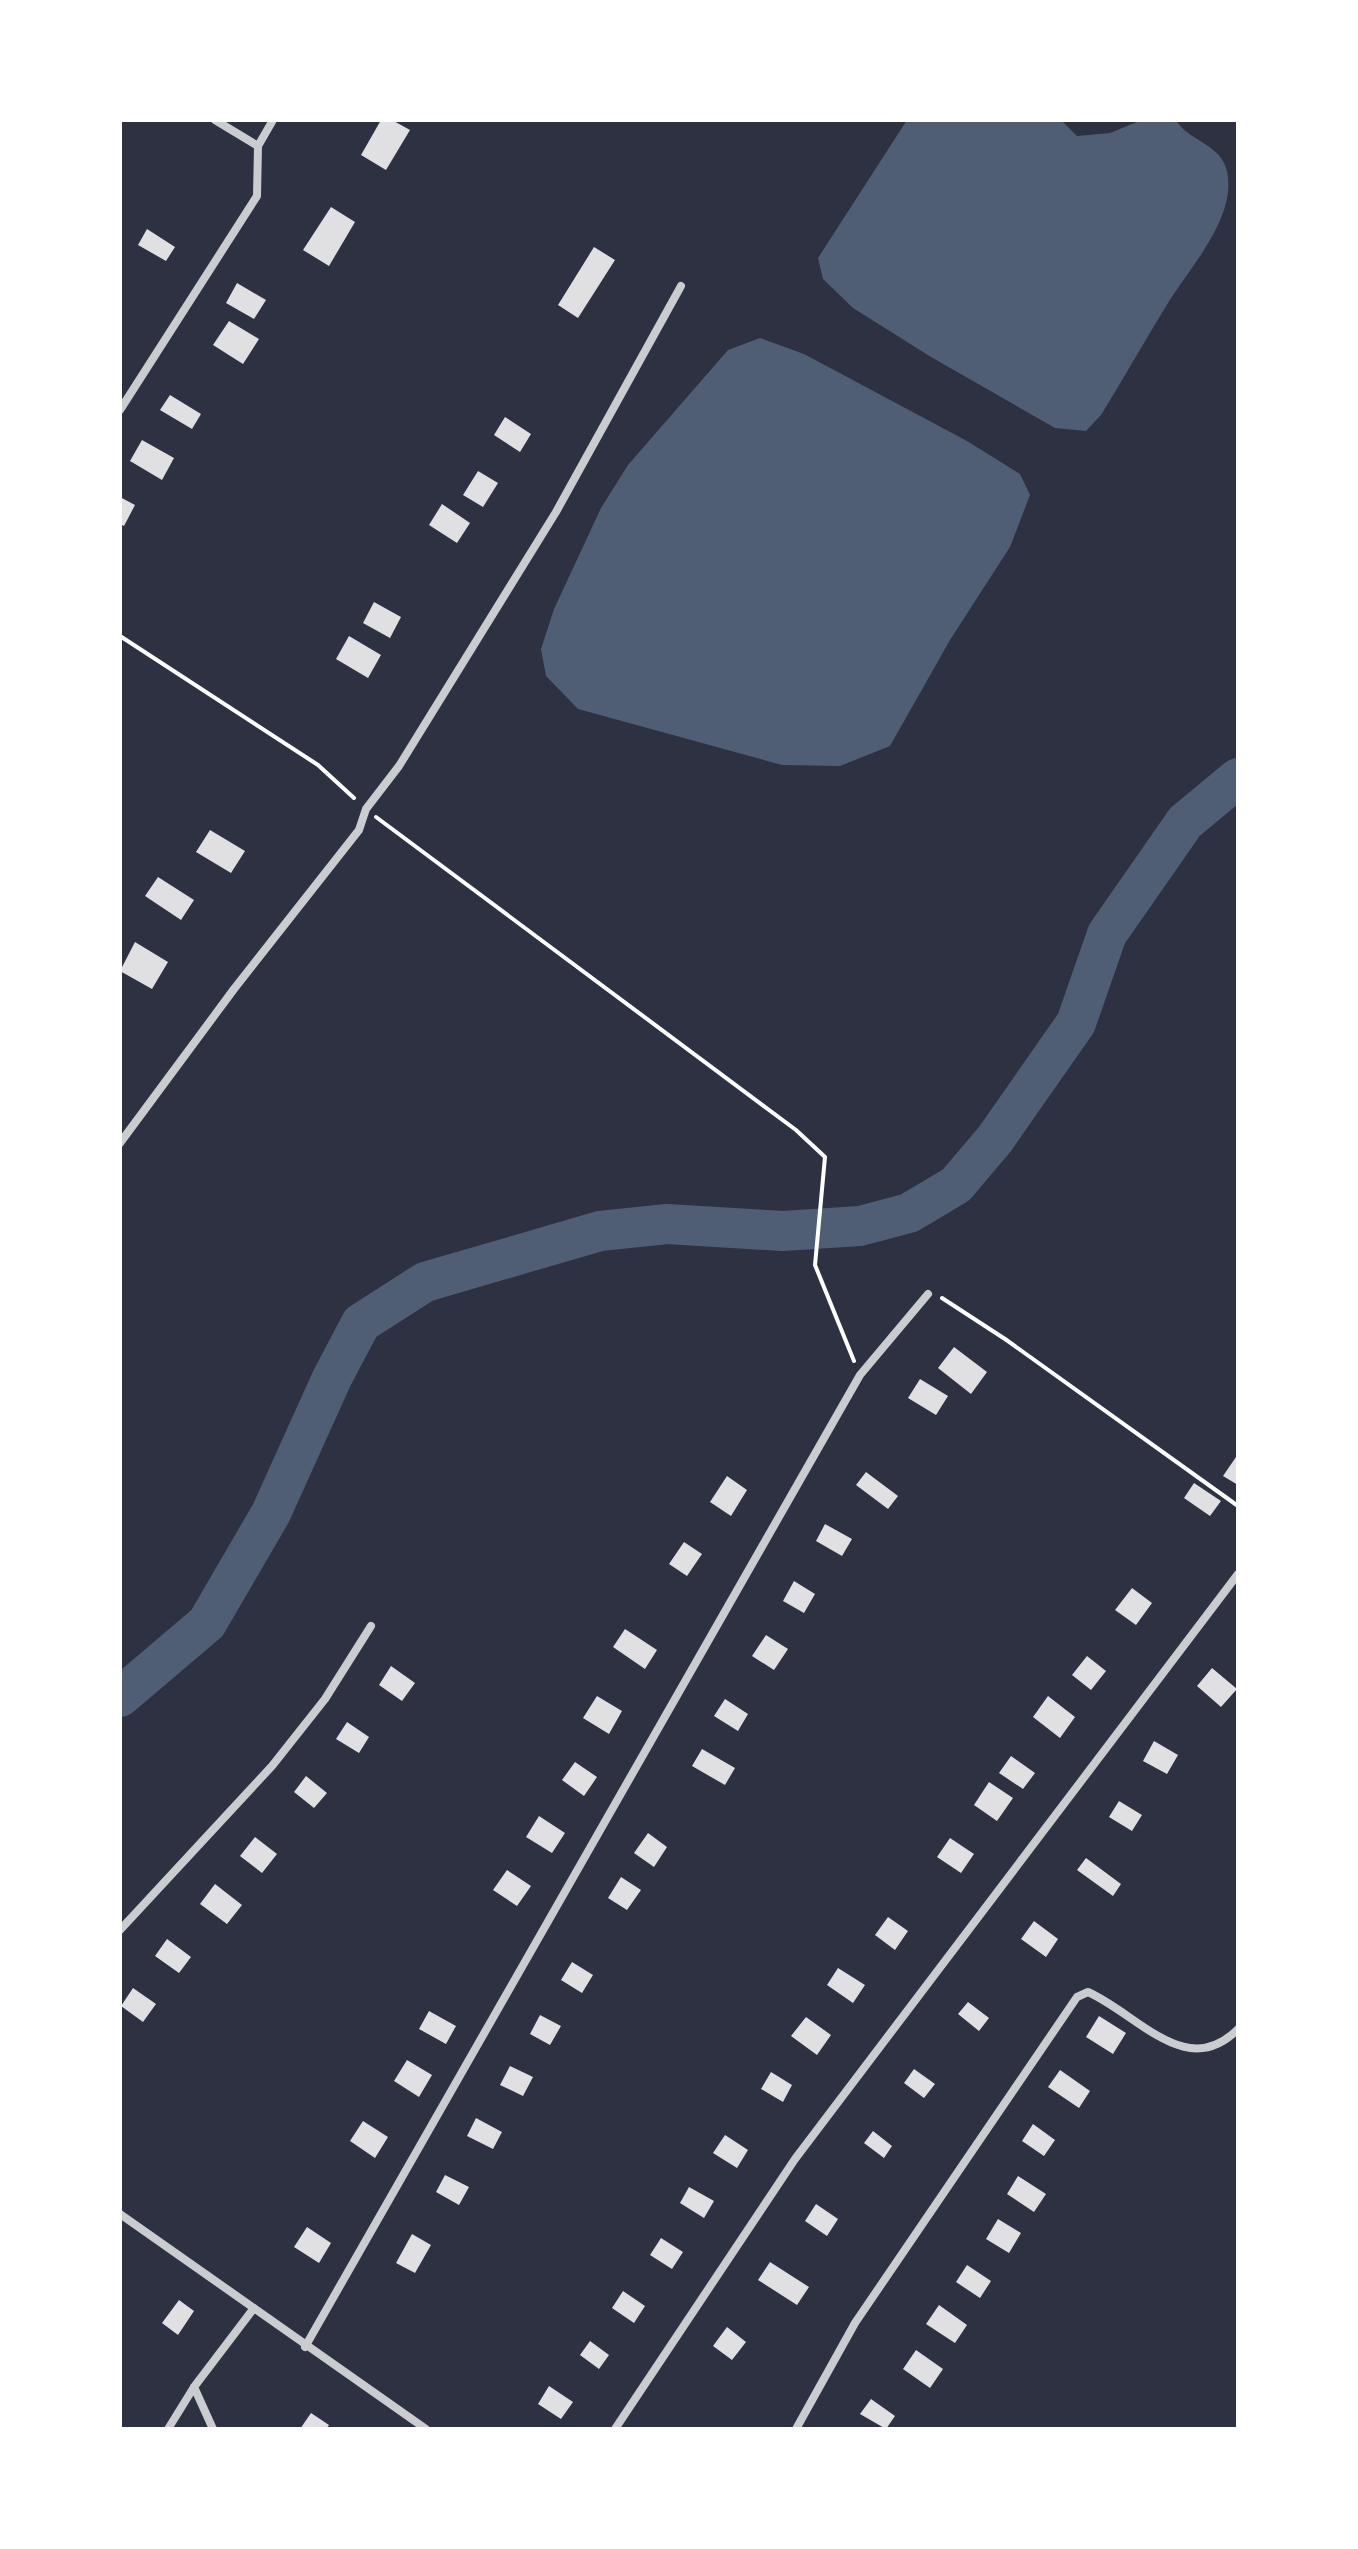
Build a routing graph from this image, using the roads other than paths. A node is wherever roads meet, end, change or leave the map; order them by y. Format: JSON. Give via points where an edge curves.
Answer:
{"nodes":[{"id":1,"x":215,"y":120,"type":"edge"},
{"id":2,"x":273,"y":120,"type":"edge"},
{"id":3,"x":258,"y":146,"type":"junction"},
{"id":4,"x":681,"y":286,"type":"dead end"},
{"id":5,"x":120,"y":410,"type":"edge"},
{"id":6,"x":120,"y":1143,"type":"edge"},
{"id":7,"x":928,"y":1294,"type":"road end"},
{"id":8,"x":1238,"y":1574,"type":"edge"},
{"id":9,"x":371,"y":1626,"type":"dead end"},
{"id":10,"x":120,"y":1930,"type":"edge"},
{"id":11,"x":1238,"y":2029,"type":"edge"},
{"id":12,"x":120,"y":2214,"type":"edge"},
{"id":13,"x":254,"y":2308,"type":"junction"},
{"id":14,"x":305,"y":2347,"type":"junction"},
{"id":15,"x":194,"y":2387,"type":"junction"},
{"id":16,"x":168,"y":2429,"type":"edge"},
{"id":17,"x":213,"y":2429,"type":"edge"},
{"id":18,"x":426,"y":2429,"type":"edge"},
{"id":19,"x":615,"y":2429,"type":"edge"},
{"id":20,"x":796,"y":2429,"type":"edge"}],
"edges":[{"from":1,"to":3,"type":"street"},
{"from":2,"to":3,"type":"street"},
{"from":3,"to":5,"type":"street","via":[[257,196]]},
{"from":4,"to":6,"type":"street","via":[[556,512],[399,766],[366,809],[359,830]]},
{"from":7,"to":14,"type":"street","via":[[860,1375]]},
{"from":8,"to":19,"type":"street","via":[[795,2159]]},
{"from":9,"to":10,"type":"street","via":[[325,1699],[272,1766]]},
{"from":11,"to":20,"type":"street","via":[[1210,2050],[1183,2050],[1105,2000],[1088,1992],[1077,1997],[855,2323]]},
{"from":12,"to":13,"type":"street"},
{"from":13,"to":14,"type":"street"},
{"from":13,"to":15,"type":"street"},
{"from":14,"to":18,"type":"street"},
{"from":15,"to":16,"type":"street"},
{"from":15,"to":17,"type":"street"}]}
